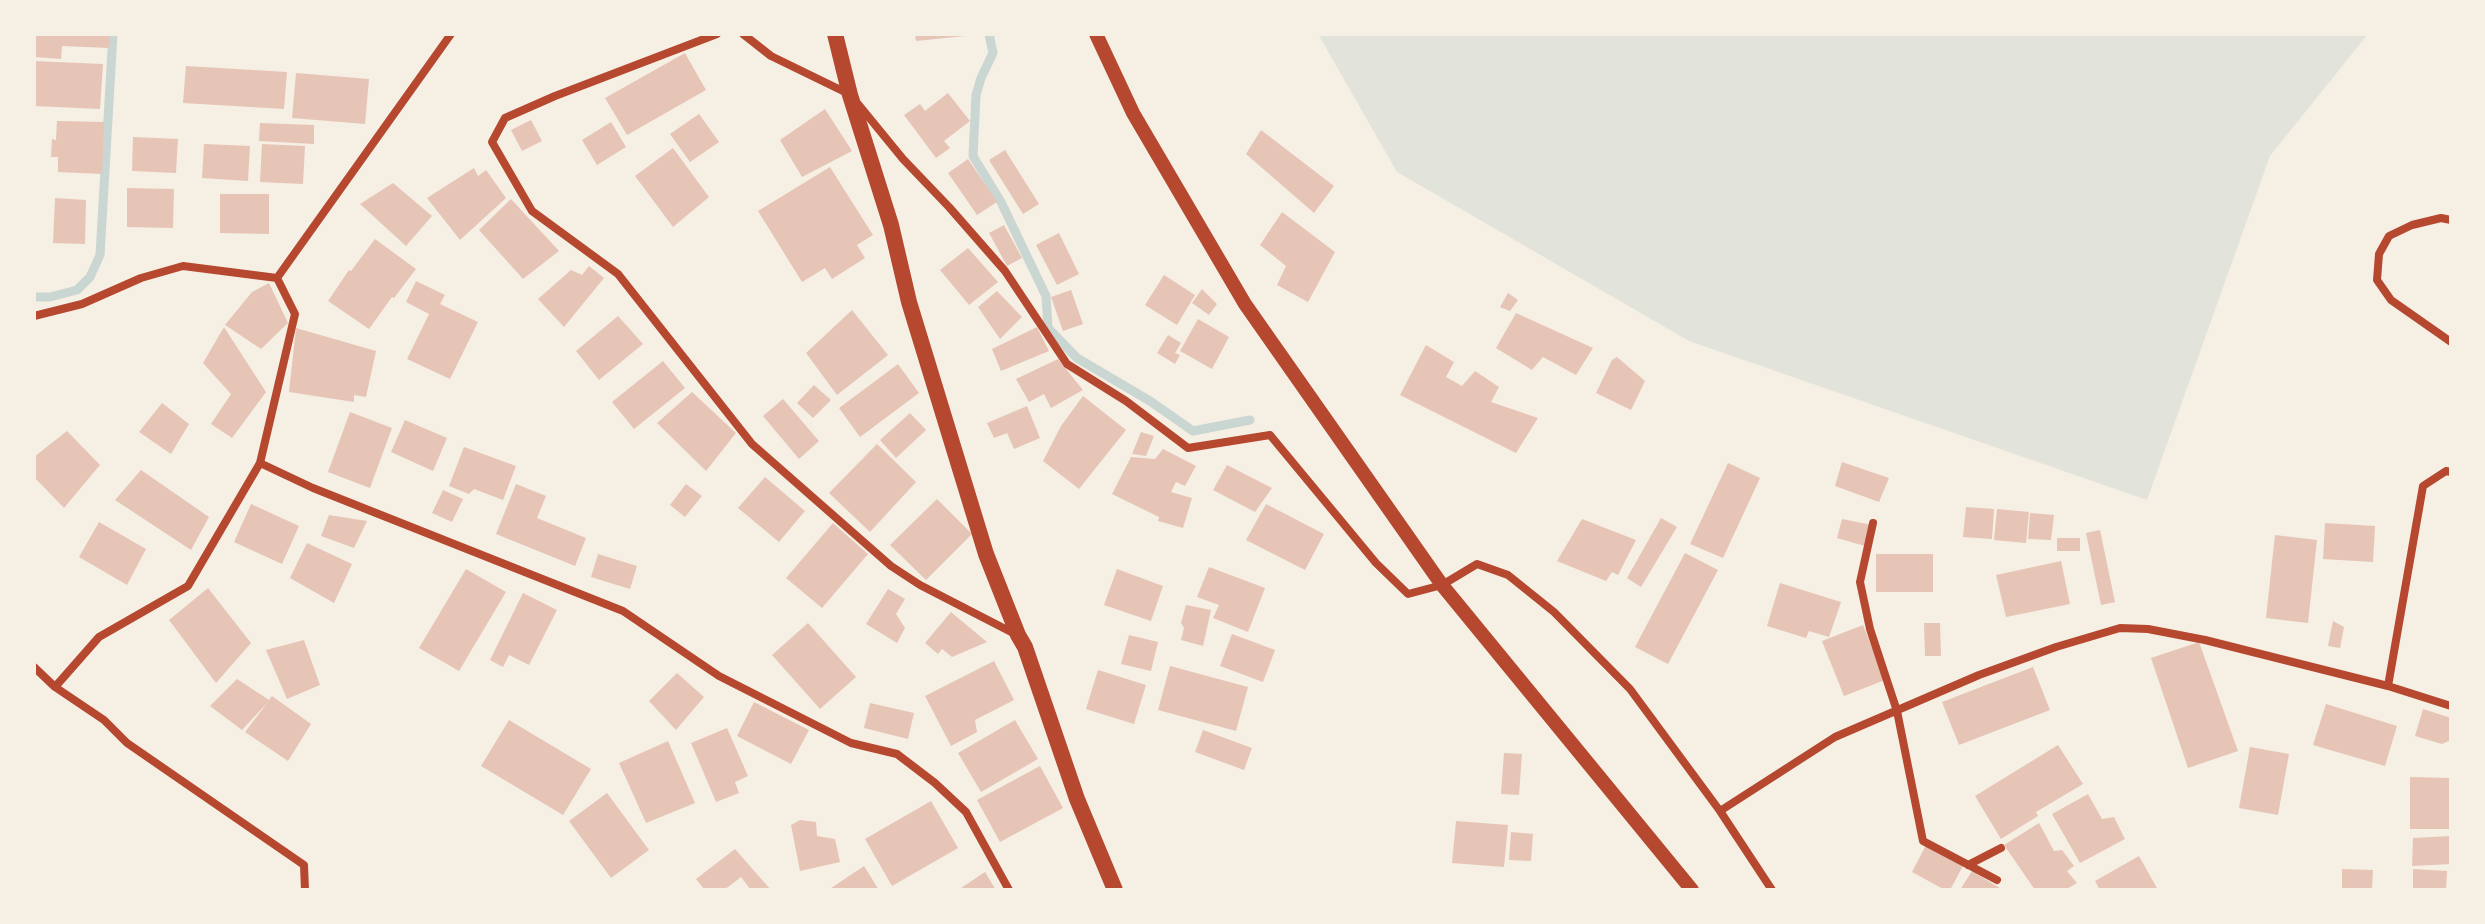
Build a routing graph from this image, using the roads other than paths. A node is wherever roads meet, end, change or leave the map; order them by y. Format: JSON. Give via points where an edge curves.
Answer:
{"nodes":[{"id":1,"x":451,"y":34,"type":"edge"},
{"id":2,"x":717,"y":34,"type":"edge"},
{"id":3,"x":743,"y":34,"type":"edge"},
{"id":4,"x":835,"y":34,"type":"edge"},
{"id":5,"x":1096,"y":34,"type":"edge"},
{"id":6,"x":850,"y":95,"type":"junction"},
{"id":7,"x":2451,"y":220,"type":"edge"},
{"id":8,"x":277,"y":278,"type":"junction"},
{"id":9,"x":34,"y":316,"type":"edge"},
{"id":10,"x":2451,"y":342,"type":"edge"},
{"id":11,"x":260,"y":463,"type":"junction"},
{"id":12,"x":2451,"y":472,"type":"edge"},
{"id":13,"x":1873,"y":523,"type":"dead end"},
{"id":14,"x":1442,"y":585,"type":"junction"},
{"id":15,"x":1018,"y":635,"type":"junction"},
{"id":16,"x":34,"y":667,"type":"edge"},
{"id":17,"x":2388,"y":686,"type":"junction"},
{"id":18,"x":55,"y":687,"type":"junction"},
{"id":19,"x":2451,"y":706,"type":"edge"},
{"id":20,"x":1897,"y":711,"type":"junction"},
{"id":21,"x":1720,"y":811,"type":"junction"},
{"id":22,"x":2001,"y":848,"type":"dead end"},
{"id":23,"x":1968,"y":865,"type":"junction"},
{"id":24,"x":1997,"y":880,"type":"dead end"},
{"id":25,"x":305,"y":890,"type":"edge"},
{"id":26,"x":1009,"y":890,"type":"edge"},
{"id":27,"x":1115,"y":890,"type":"edge"},
{"id":28,"x":1692,"y":890,"type":"edge"},
{"id":29,"x":1772,"y":890,"type":"edge"}],
"edges":[{"from":1,"to":8,"type":"street"},
{"from":2,"to":15,"type":"street","via":[[505,118],[492,142],[532,211],[618,274],[752,444],[891,566]]},
{"from":3,"to":6,"type":"street","via":[[771,56]]},
{"from":4,"to":6,"type":"main road"},
{"from":5,"to":14,"type":"street","via":[[1133,113],[1245,304]]},
{"from":6,"to":14,"type":"street","via":[[1005,271],[1067,364],[1188,448],[1270,435],[1408,594]]},
{"from":6,"to":15,"type":"main road","via":[[982,539]]},
{"from":7,"to":10,"type":"street","via":[[2412,225],[2389,236],[2379,254],[2377,280],[2391,300]]},
{"from":8,"to":9,"type":"street","via":[[183,266]]},
{"from":8,"to":11,"type":"street","via":[[295,314]]},
{"from":11,"to":18,"type":"street","via":[[188,586],[99,637]]},
{"from":11,"to":26,"type":"street","via":[[623,611],[719,676],[851,743],[897,754],[966,812]]},
{"from":12,"to":17,"type":"street","via":[[2423,486]]},
{"from":13,"to":20,"type":"street","via":[[1860,582]]},
{"from":14,"to":21,"type":"street","via":[[1477,564],[1508,575],[1554,612],[1630,689]]},
{"from":14,"to":28,"type":"street"},
{"from":15,"to":27,"type":"main road"},
{"from":16,"to":18,"type":"street"},
{"from":17,"to":19,"type":"street"},
{"from":17,"to":20,"type":"street","via":[[2164,631],[2120,628],[1992,671]]},
{"from":18,"to":25,"type":"street","via":[[304,865]]},
{"from":20,"to":21,"type":"street","via":[[1835,737]]},
{"from":20,"to":23,"type":"street","via":[[1923,841]]},
{"from":21,"to":29,"type":"street"},
{"from":22,"to":23,"type":"street"},
{"from":23,"to":24,"type":"street"}]}
